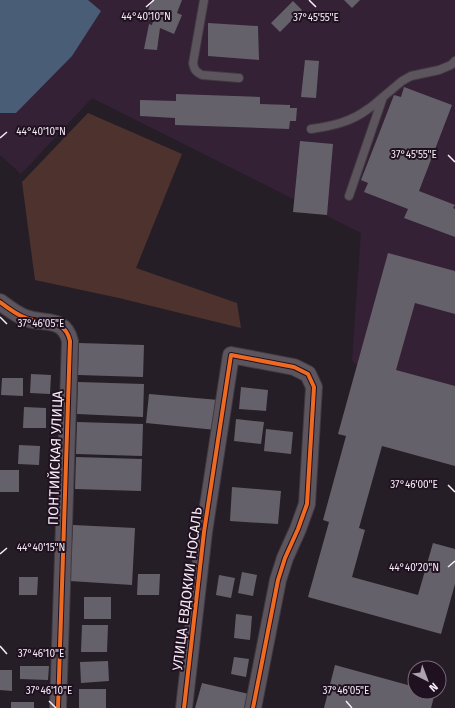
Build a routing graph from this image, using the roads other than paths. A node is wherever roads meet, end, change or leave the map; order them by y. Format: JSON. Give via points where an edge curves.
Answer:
{"nodes":[{"id":1,"x":204,"y":0,"type":"edge"},
{"id":2,"x":455,"y":61,"type":"edge"},
{"id":3,"x":239,"y":78,"type":"dead end"},
{"id":4,"x":383,"y":97,"type":"junction"},
{"id":5,"x":311,"y":129,"type":"dead end"},
{"id":6,"x":349,"y":196,"type":"dead end"},
{"id":7,"x":0,"y":302,"type":"edge"},
{"id":8,"x":58,"y":708,"type":"edge"},
{"id":9,"x":184,"y":708,"type":"edge"},
{"id":10,"x":253,"y":708,"type":"edge"}],
"edges":[{"from":1,"to":3,"type":"lane","via":[[194,68],[202,75]]},
{"from":2,"to":4,"type":"lane","via":[[439,70],[411,76]]},
{"from":4,"to":5,"type":"lane","via":[[368,110],[350,119],[331,126]]},
{"from":4,"to":6,"type":"lane"},
{"from":7,"to":8,"type":"street","name":"ПОНТИЙСКАЯ УЛИЦА","via":[[28,319],[63,327],[70,341]]},
{"from":9,"to":10,"type":"street","name":"УЛИЦА ЕВДОКИИ НОСАЛЬ","via":[[204,532],[231,355],[294,367],[308,374],[314,387],[307,504],[278,580]]}]}
